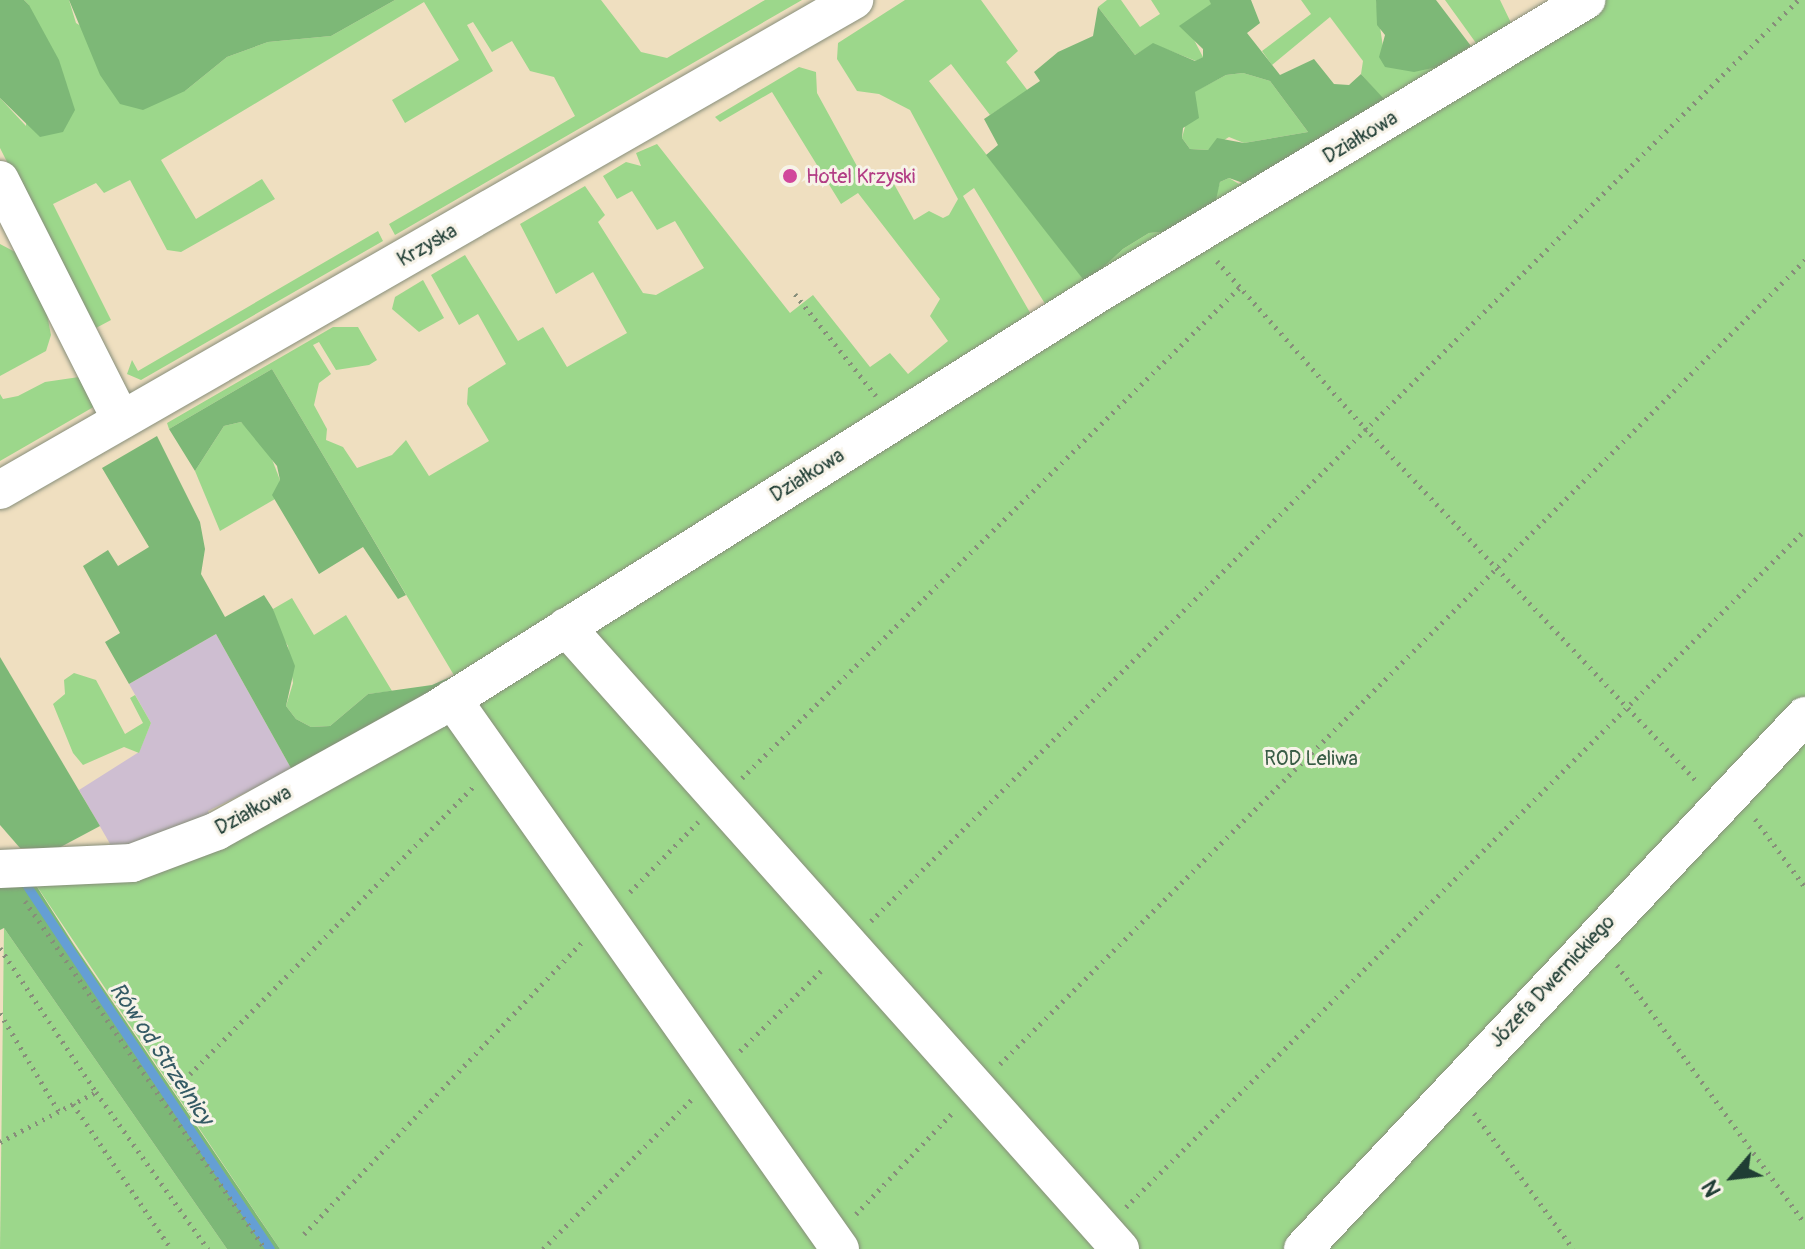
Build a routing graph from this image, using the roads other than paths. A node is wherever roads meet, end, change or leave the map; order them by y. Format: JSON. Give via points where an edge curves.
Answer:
{"nodes":[{"id":1,"x":854,"y":0,"type":"edge"},
{"id":2,"x":1586,"y":0,"type":"edge"},
{"id":3,"x":0,"y":180,"type":"edge"},
{"id":4,"x":121,"y":420,"type":"junction"},
{"id":5,"x":0,"y":490,"type":"edge"},
{"id":6,"x":566,"y":627,"type":"junction"},
{"id":7,"x":452,"y":699,"type":"junction"},
{"id":8,"x":1805,"y":716,"type":"edge"},
{"id":9,"x":1,"y":868,"type":"edge"},
{"id":10,"x":1111,"y":1240,"type":"edge"},
{"id":11,"x":836,"y":1244,"type":"edge"},
{"id":12,"x":1303,"y":1249,"type":"edge"}],
"edges":[{"from":1,"to":4,"type":"street","name":"Krzyska"},
{"from":2,"to":6,"type":"street","name":"Działkowa","via":[[895,420]]},
{"from":3,"to":4,"type":"street"},
{"from":4,"to":5,"type":"street","name":"Krzyska"},
{"from":6,"to":7,"type":"street","name":"Działkowa"},
{"from":6,"to":10,"type":"street"},
{"from":7,"to":9,"type":"street","name":"Działkowa","via":[[217,831],[132,863]]},
{"from":7,"to":11,"type":"street"},
{"from":8,"to":12,"type":"street","name":"Józefa Dwernickiego"}]}
